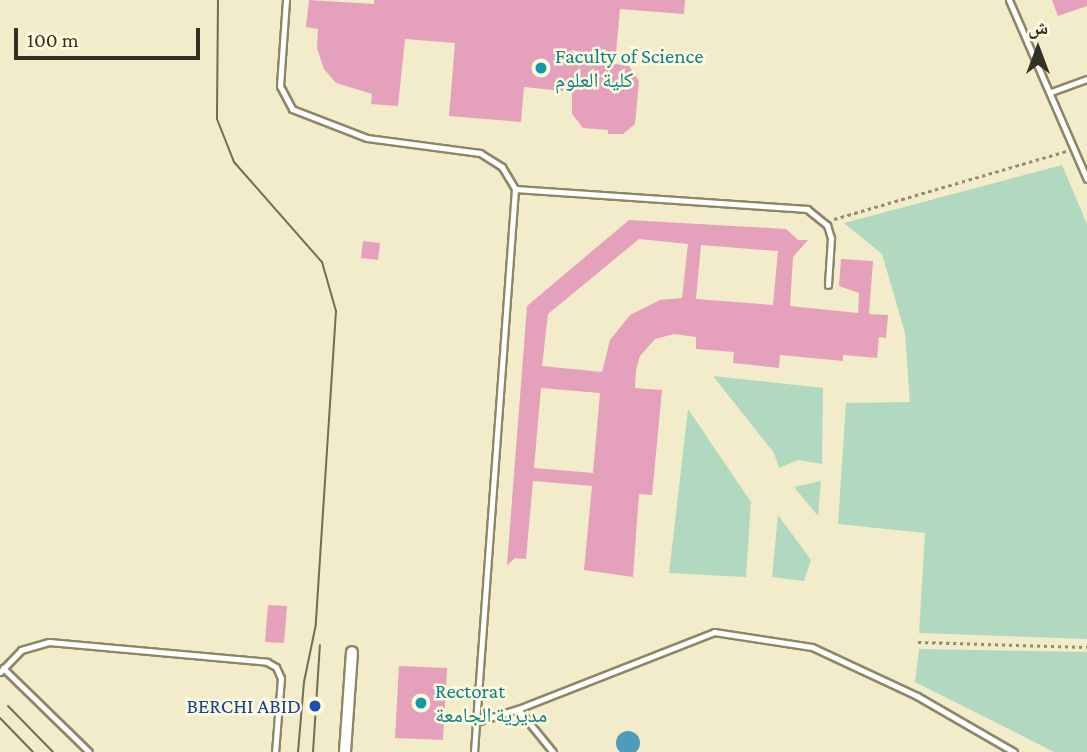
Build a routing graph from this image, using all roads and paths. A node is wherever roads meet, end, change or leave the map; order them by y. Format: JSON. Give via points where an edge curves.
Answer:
{"nodes":[{"id":1,"x":286,"y":0,"type":"edge"},
{"id":2,"x":1009,"y":0,"type":"edge"},
{"id":3,"x":1087,"y":79,"type":"edge"},
{"id":4,"x":1051,"y":92,"type":"junction"},
{"id":5,"x":1074,"y":148,"type":"junction"},
{"id":6,"x":1087,"y":179,"type":"edge"},
{"id":7,"x":515,"y":189,"type":"junction"},
{"id":8,"x":824,"y":221,"type":"junction"},
{"id":9,"x":828,"y":285,"type":"dead end"},
{"id":10,"x":918,"y":642,"type":"dead end"},
{"id":11,"x":1087,"y":646,"type":"edge"},
{"id":12,"x":352,"y":652,"type":"dead end"},
{"id":13,"x":1,"y":670,"type":"edge"},
{"id":14,"x":519,"y":709,"type":"junction"},
{"id":15,"x":476,"y":722,"type":"junction"},
{"id":16,"x":89,"y":752,"type":"edge"},
{"id":17,"x":275,"y":752,"type":"edge"},
{"id":18,"x":345,"y":752,"type":"edge"},
{"id":19,"x":474,"y":752,"type":"edge"},
{"id":20,"x":553,"y":752,"type":"edge"},
{"id":21,"x":1014,"y":752,"type":"edge"}],
"edges":[{"from":1,"to":7,"type":"lane","via":[[279,86],[292,108],[367,138],[480,153],[502,167]]},
{"from":2,"to":4,"type":"lane"},
{"from":3,"to":4,"type":"lane"},
{"from":4,"to":5,"type":"lane"},
{"from":5,"to":6,"type":"lane"},
{"from":5,"to":8,"type":"path"},
{"from":7,"to":8,"type":"lane","via":[[794,207],[807,209]]},
{"from":7,"to":15,"type":"lane"},
{"from":8,"to":9,"type":"lane","via":[[831,238]]},
{"from":10,"to":11,"type":"path"},
{"from":12,"to":18,"type":"street"},
{"from":13,"to":16,"type":"lane"},
{"from":13,"to":17,"type":"lane","via":[[21,650],[49,642],[267,662],[281,678]]},
{"from":14,"to":15,"type":"lane"},
{"from":14,"to":20,"type":"lane"},
{"from":14,"to":21,"type":"lane","via":[[714,632],[812,647],[917,696]]},
{"from":15,"to":19,"type":"lane"}]}
